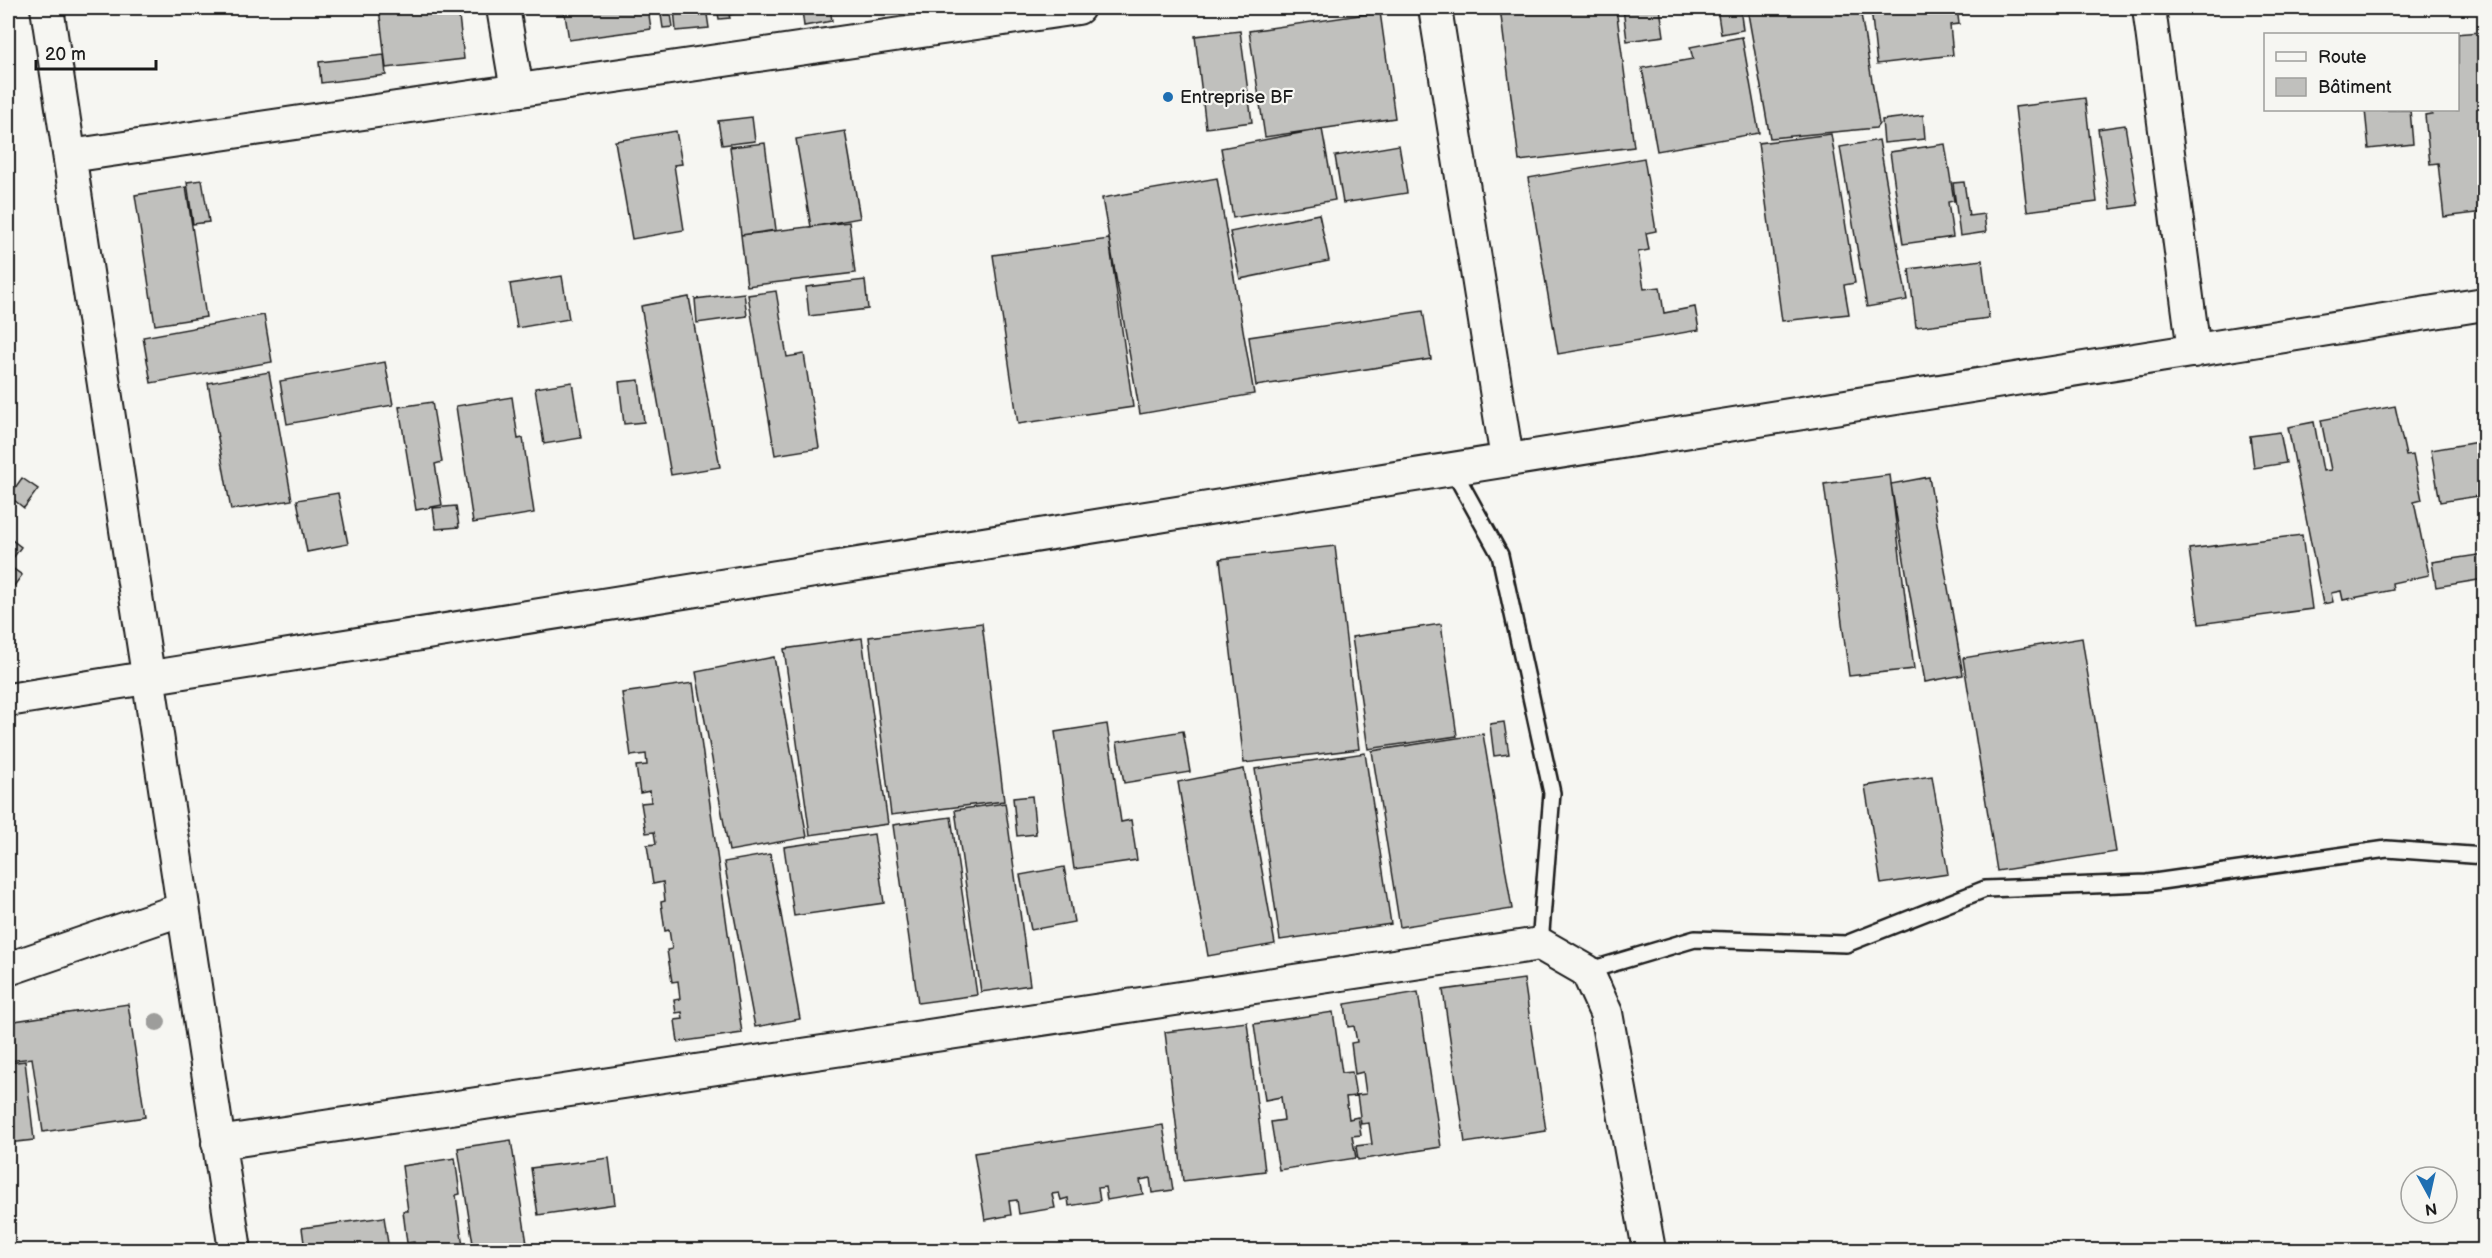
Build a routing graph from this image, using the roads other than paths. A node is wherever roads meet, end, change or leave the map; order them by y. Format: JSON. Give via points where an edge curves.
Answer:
{"nodes":[{"id":1,"x":47,"y":8,"type":"edge"},
{"id":2,"x":503,"y":8,"type":"edge"},
{"id":3,"x":1078,"y":8,"type":"edge"},
{"id":4,"x":1435,"y":8,"type":"edge"},
{"id":5,"x":2149,"y":8,"type":"edge"},
{"id":6,"x":950,"y":17,"type":"edge"},
{"id":7,"x":517,"y":90,"type":"junction"},
{"id":8,"x":70,"y":156,"type":"junction"},
{"id":9,"x":2484,"y":304,"type":"edge"},
{"id":10,"x":2194,"y":351,"type":"junction"},
{"id":11,"x":1507,"y":459,"type":"junction"},
{"id":12,"x":1452,"y":468,"type":"junction"},
{"id":13,"x":148,"y":678,"type":"junction"},
{"id":14,"x":8,"y":700,"type":"edge"},
{"id":15,"x":2484,"y":856,"type":"edge"},
{"id":16,"x":183,"y":909,"type":"junction"},
{"id":17,"x":1540,"y":944,"type":"junction"},
{"id":18,"x":8,"y":969,"type":"edge"},
{"id":19,"x":1587,"y":970,"type":"junction"},
{"id":20,"x":218,"y":1143,"type":"junction"},
{"id":21,"x":235,"y":1251,"type":"edge"},
{"id":22,"x":1649,"y":1251,"type":"edge"}],
"edges":[{"from":1,"to":8,"type":"street"},
{"from":2,"to":7,"type":"street"},
{"from":3,"to":6,"type":"street"},
{"from":4,"to":11,"type":"street"},
{"from":5,"to":10,"type":"street"},
{"from":6,"to":7,"type":"street"},
{"from":7,"to":8,"type":"street"},
{"from":8,"to":13,"type":"street"},
{"from":9,"to":10,"type":"street"},
{"from":10,"to":11,"type":"street"},
{"from":11,"to":12,"type":"street"},
{"from":12,"to":13,"type":"street"},
{"from":12,"to":17,"type":"lane","via":[[1500,555],[1552,793]]},
{"from":13,"to":14,"type":"street"},
{"from":13,"to":16,"type":"street"},
{"from":15,"to":19,"type":"lane","via":[[2387,849],[2147,883],[1985,889],[1846,944],[1695,939]]},
{"from":16,"to":18,"type":"street"},
{"from":16,"to":20,"type":"street"},
{"from":17,"to":19,"type":"street"},
{"from":17,"to":20,"type":"street"},
{"from":19,"to":22,"type":"street","via":[[1606,1013]]},
{"from":20,"to":21,"type":"street"}]}
